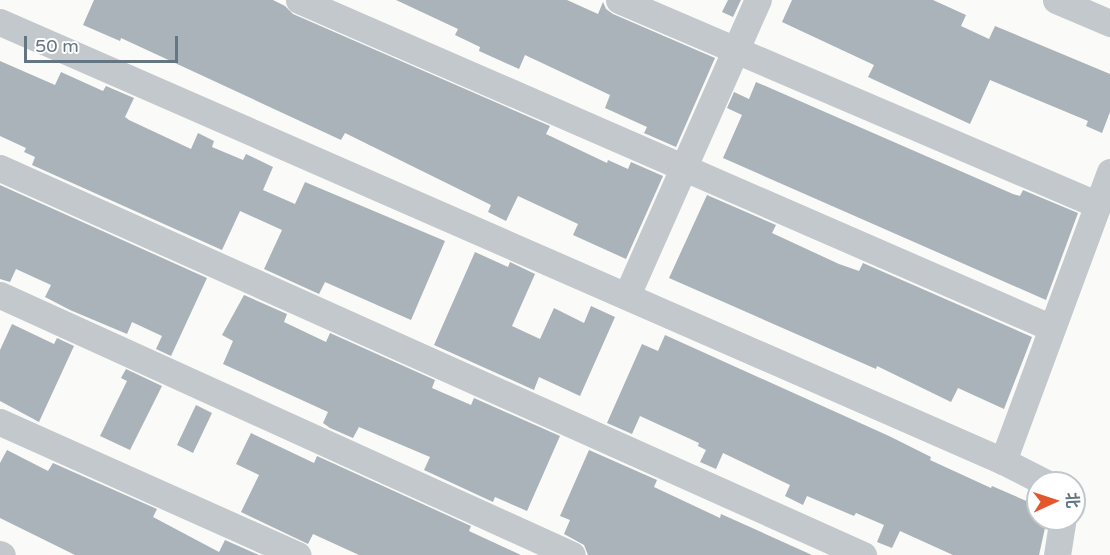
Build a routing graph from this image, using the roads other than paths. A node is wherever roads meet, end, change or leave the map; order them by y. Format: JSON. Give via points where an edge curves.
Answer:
{"nodes":[{"id":1,"x":299,"y":0,"type":"edge"},
{"id":2,"x":619,"y":0,"type":"edge"},
{"id":3,"x":758,"y":0,"type":"edge"},
{"id":4,"x":1056,"y":0,"type":"edge"},
{"id":5,"x":0,"y":22,"type":"edge"},
{"id":6,"x":1110,"y":23,"type":"edge"},
{"id":7,"x":736,"y":51,"type":"junction"},
{"id":8,"x":0,"y":168,"type":"edge"},
{"id":9,"x":683,"y":169,"type":"junction"},
{"id":10,"x":1110,"y":172,"type":"edge"},
{"id":11,"x":1096,"y":204,"type":"junction"},
{"id":12,"x":0,"y":295,"type":"edge"},
{"id":13,"x":627,"y":295,"type":"junction"},
{"id":14,"x":1052,"y":328,"type":"junction"},
{"id":15,"x":0,"y":422,"type":"edge"},
{"id":16,"x":1003,"y":460,"type":"junction"},
{"id":17,"x":1026,"y":472,"type":"edge"},
{"id":18,"x":1061,"y":531,"type":"edge"},
{"id":19,"x":298,"y":555,"type":"edge"},
{"id":20,"x":572,"y":555,"type":"edge"},
{"id":21,"x":863,"y":555,"type":"edge"},
{"id":22,"x":1057,"y":555,"type":"edge"}],
"edges":[{"from":1,"to":9,"type":"street"},
{"from":2,"to":7,"type":"street"},
{"from":3,"to":7,"type":"street"},
{"from":4,"to":6,"type":"street"},
{"from":5,"to":13,"type":"street"},
{"from":7,"to":9,"type":"street"},
{"from":7,"to":11,"type":"street"},
{"from":8,"to":21,"type":"street"},
{"from":9,"to":13,"type":"street"},
{"from":9,"to":14,"type":"street"},
{"from":10,"to":11,"type":"street"},
{"from":11,"to":14,"type":"street"},
{"from":12,"to":20,"type":"street"},
{"from":13,"to":16,"type":"street"},
{"from":14,"to":16,"type":"street"},
{"from":15,"to":19,"type":"street"},
{"from":16,"to":17,"type":"street"},
{"from":18,"to":22,"type":"street"}]}
